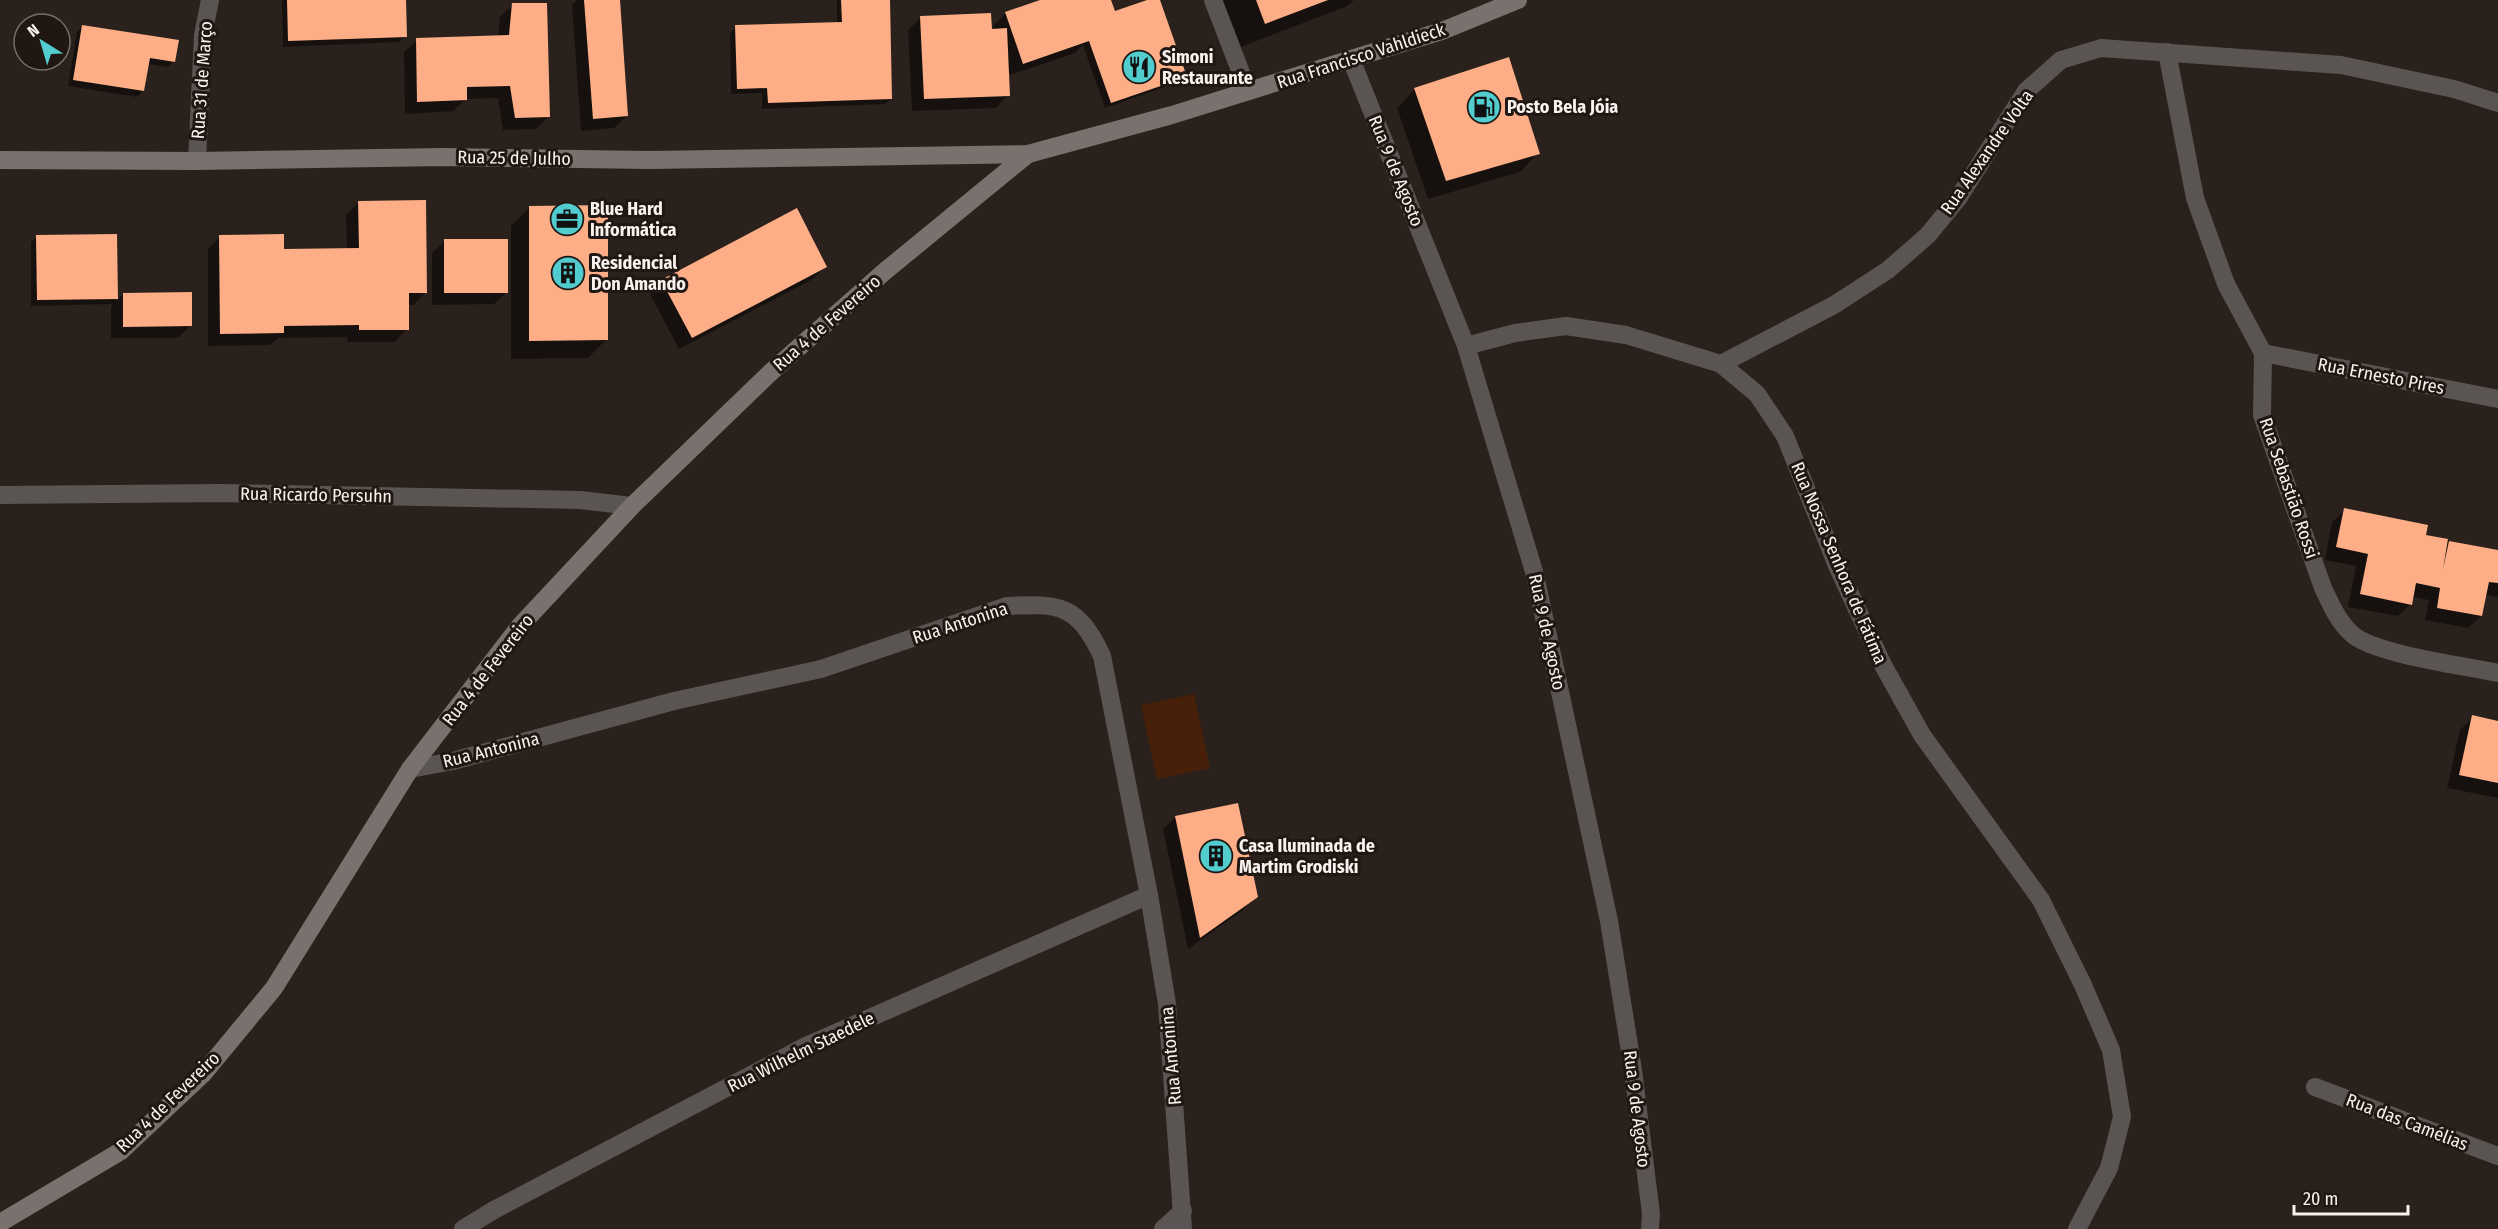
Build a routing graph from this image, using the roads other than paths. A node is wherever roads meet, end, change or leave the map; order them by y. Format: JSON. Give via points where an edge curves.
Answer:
{"nodes":[{"id":1,"x":210,"y":0,"type":"edge"},
{"id":2,"x":1213,"y":0,"type":"edge"},
{"id":3,"x":1518,"y":0,"type":"edge"},
{"id":4,"x":2167,"y":52,"type":"junction"},
{"id":5,"x":1351,"y":59,"type":"junction"},
{"id":6,"x":1248,"y":92,"type":"junction"},
{"id":7,"x":2498,"y":103,"type":"edge"},
{"id":8,"x":1028,"y":154,"type":"junction"},
{"id":9,"x":0,"y":160,"type":"edge"},
{"id":10,"x":197,"y":161,"type":"junction"},
{"id":11,"x":1466,"y":346,"type":"junction"},
{"id":12,"x":2263,"y":353,"type":"junction"},
{"id":13,"x":1721,"y":364,"type":"junction"},
{"id":14,"x":2498,"y":399,"type":"edge"},
{"id":15,"x":0,"y":495,"type":"edge"},
{"id":16,"x":632,"y":506,"type":"junction"},
{"id":17,"x":2498,"y":673,"type":"edge"},
{"id":18,"x":410,"y":769,"type":"junction"},
{"id":19,"x":1149,"y":895,"type":"junction"},
{"id":20,"x":2315,"y":1087,"type":"dead end"},
{"id":21,"x":2498,"y":1156,"type":"edge"},
{"id":22,"x":1183,"y":1220,"type":"edge"},
{"id":23,"x":0,"y":1223,"type":"edge"},
{"id":24,"x":463,"y":1229,"type":"edge"},
{"id":25,"x":1163,"y":1229,"type":"edge"},
{"id":26,"x":1650,"y":1229,"type":"edge"},
{"id":27,"x":2077,"y":1229,"type":"edge"}],
"edges":[{"from":1,"to":10,"type":"street","name":"Rua 31 de Março","via":[[203,35]]},
{"from":2,"to":6,"type":"street"},
{"from":3,"to":5,"type":"main road","name":"Rua Francisco Vahldieck","via":[[1442,31]]},
{"from":4,"to":7,"type":"street","name":"Rua Alexandre Volta","via":[[2341,65],[2454,89]]},
{"from":4,"to":12,"type":"street","name":"Rua Sebastião Rossi","via":[[2195,198],[2226,284]]},
{"from":4,"to":13,"type":"street","name":"Rua Alexandre Volta","via":[[2101,48],[2061,60],[2026,92],[1959,197],[1928,235],[1888,270],[1834,305]]},
{"from":5,"to":6,"type":"main road","name":"Rua Francisco Vahldieck"},
{"from":5,"to":11,"type":"street","name":"Rua 9 de Agosto"},
{"from":6,"to":8,"type":"main road","name":"Rua Francisco Vahldieck"},
{"from":8,"to":10,"type":"main road","name":"Rua 25 de Julho"},
{"from":8,"to":16,"type":"main road","name":"Rua 4 de Fevereiro","via":[[884,272],[771,372]]},
{"from":9,"to":10,"type":"main road","name":"Rua 25 de Julho"},
{"from":11,"to":13,"type":"street","name":"Rua Nossa Senhora de Fátima","via":[[1515,333],[1566,326],[1626,335]]},
{"from":11,"to":26,"type":"street","name":"Rua 9 de Agosto","via":[[1536,575],[1604,897],[1633,1070]]},
{"from":12,"to":14,"type":"street","name":"Rua Ernesto Pires"},
{"from":12,"to":17,"type":"street","name":"Rua Sebastião Rossi","via":[[2262,415],[2335,614],[2352,635],[2367,644]]},
{"from":13,"to":27,"type":"street","name":"Rua Nossa Senhora de Fátima","via":[[1757,394],[1785,436],[1882,665],[1922,735],[2041,900],[2111,1050],[2122,1117],[2109,1168]]},
{"from":15,"to":16,"type":"street","name":"Rua Ricardo Persuhn","via":[[234,493],[580,500]]},
{"from":16,"to":18,"type":"main road","name":"Rua 4 de Fevereiro","via":[[519,627]]},
{"from":18,"to":19,"type":"street","name":"Rua Antonina","via":[[674,701],[821,669],[1007,606],[1039,604],[1068,610],[1091,633],[1102,656]]},
{"from":18,"to":23,"type":"main road","name":"Rua 4 de Fevereiro","via":[[274,988],[203,1074],[121,1151]]},
{"from":19,"to":22,"type":"street","name":"Rua Antonina","via":[[1167,1004]]},
{"from":19,"to":24,"type":"street","name":"Rua Wilhelm Staedele","via":[[806,1046]]},
{"from":20,"to":21,"type":"street","name":"Rua das Camélias"},
{"from":22,"to":25,"type":"street"}]}
